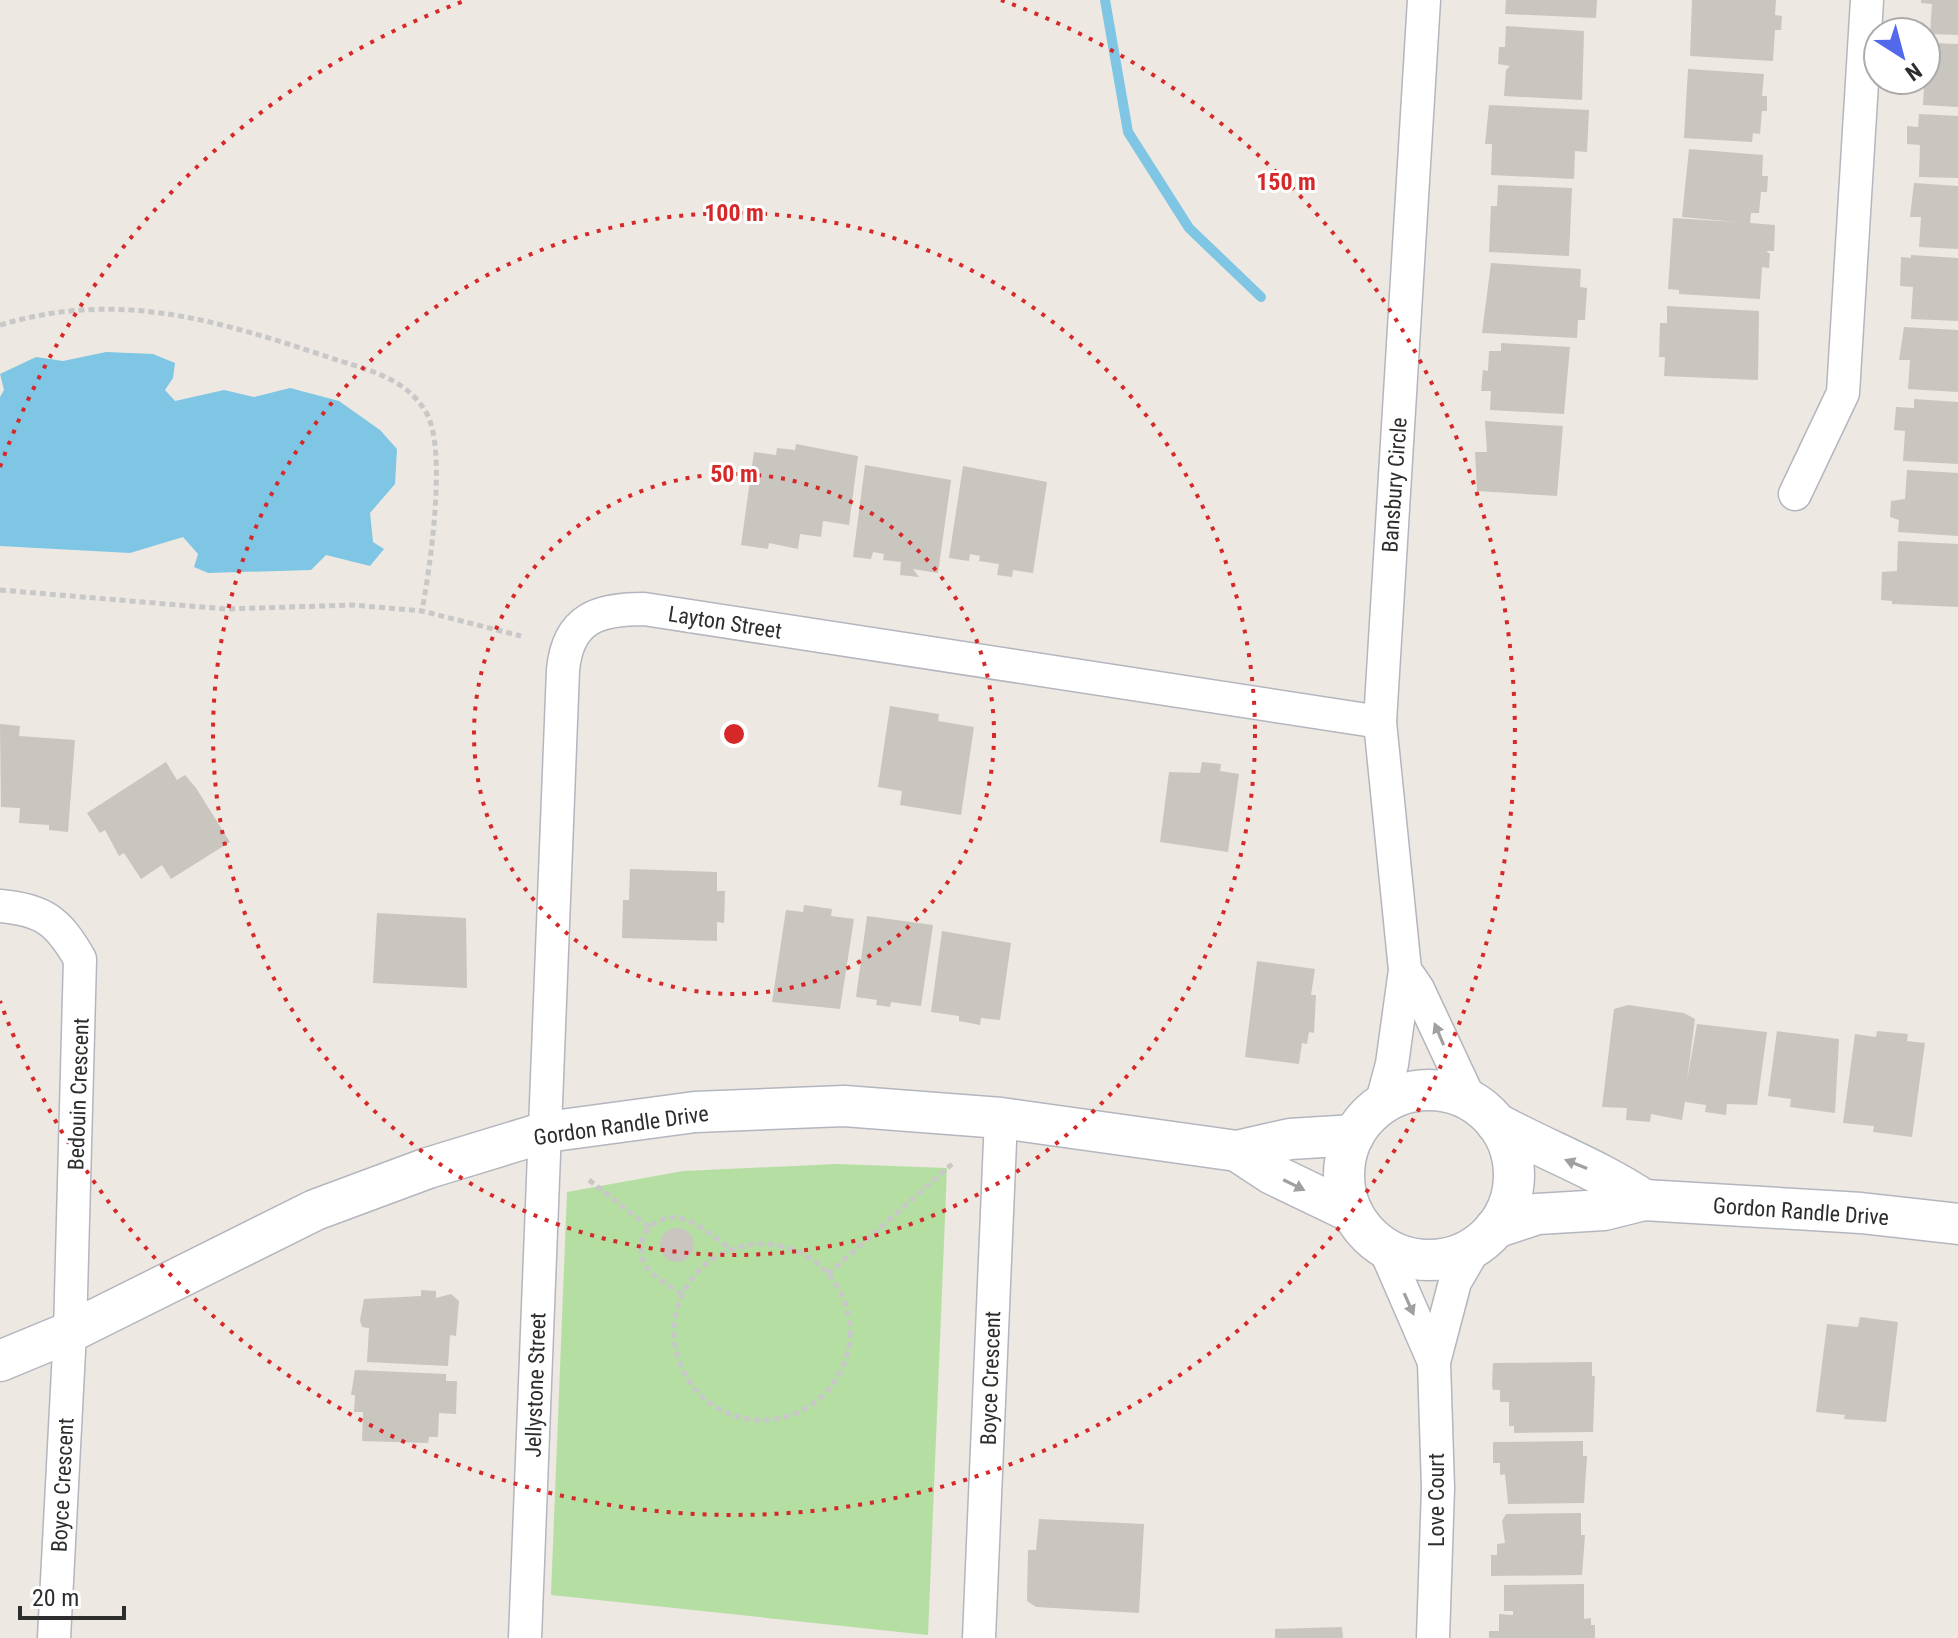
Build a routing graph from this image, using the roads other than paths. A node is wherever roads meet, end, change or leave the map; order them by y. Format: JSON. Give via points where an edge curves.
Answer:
{"nodes":[{"id":1,"x":1424,"y":0,"type":"edge"},
{"id":2,"x":1867,"y":0,"type":"edge"},
{"id":3,"x":1795,"y":494,"type":"dead end"},
{"id":4,"x":1380,"y":722,"type":"junction"},
{"id":5,"x":0,"y":906,"type":"edge"},
{"id":6,"x":1405,"y":970,"type":"junction"},
{"id":7,"x":1381,"y":1105,"type":"junction"},
{"id":8,"x":1483,"y":1112,"type":"junction"},
{"id":9,"x":1001,"y":1118,"type":"junction"},
{"id":10,"x":546,"y":1132,"type":"junction"},
{"id":11,"x":1354,"y":1135,"type":"junction"},
{"id":12,"x":1237,"y":1151,"type":"junction"},
{"id":13,"x":1644,"y":1200,"type":"junction"},
{"id":14,"x":1353,"y":1213,"type":"junction"},
{"id":15,"x":1958,"y":1224,"type":"edge"},
{"id":16,"x":1485,"y":1237,"type":"junction"},
{"id":17,"x":1384,"y":1247,"type":"junction"},
{"id":18,"x":70,"y":1332,"type":"junction"},
{"id":19,"x":0,"y":1361,"type":"edge"},
{"id":20,"x":1434,"y":1362,"type":"junction"},
{"id":21,"x":54,"y":1638,"type":"edge"},
{"id":22,"x":525,"y":1638,"type":"edge"},
{"id":23,"x":979,"y":1638,"type":"edge"},
{"id":24,"x":1433,"y":1638,"type":"edge"}],
"edges":[{"from":1,"to":4,"type":"street","name":"Bansbury Circle"},
{"from":2,"to":3,"type":"street","via":[[1843,393]]},
{"from":4,"to":6,"type":"street","name":"Bansbury Circle"},
{"from":4,"to":10,"type":"street","name":"Layton Street","via":[[644,609],[602,613],[582,623],[565,654]]},
{"from":5,"to":18,"type":"street","name":"Bedouin Crescent","via":[[31,909],[50,920],[80,959]]},
{"from":6,"to":7,"type":"street","name":"Bansbury Circle"},
{"from":8,"to":6,"type":"street","name":"Bansbury Circle","one_way":true},
{"from":7,"to":8,"type":"street","via":[[1440,1090]]},
{"from":7,"to":11,"type":"street"},
{"from":13,"to":8,"type":"street","one_way":true},
{"from":8,"to":16,"type":"street","via":[[1511,1152],[1513,1184],[1504,1215]]},
{"from":9,"to":10,"type":"street","name":"Gordon Randle Drive","via":[[925,1110],[770,1106]]},
{"from":9,"to":12,"type":"street","name":"Gordon Randle Drive"},
{"from":9,"to":23,"type":"street","name":"Boyce Crescent"},
{"from":10,"to":18,"type":"street","name":"Gordon Randle Drive","via":[[315,1210]]},
{"from":10,"to":22,"type":"street","name":"Jellystone Street"},
{"from":11,"to":12,"type":"street","name":"Gordon Randle Drive","via":[[1290,1139]]},
{"from":11,"to":14,"type":"street","via":[[1344,1166]]},
{"from":12,"to":14,"type":"street","name":"Gordon Randle Drive","one_way":true},
{"from":13,"to":15,"type":"street","name":"Gordon Randle Drive"},
{"from":13,"to":16,"type":"street","name":"Gordon Randle Drive","via":[[1604,1210],[1537,1214]]},
{"from":14,"to":17,"type":"street"},
{"from":16,"to":17,"type":"street","via":[[1446,1258],[1413,1258]]},
{"from":16,"to":20,"type":"street","name":"Love Court","via":[[1455,1282]]},
{"from":17,"to":20,"type":"street","name":"Love Court","one_way":true},
{"from":18,"to":19,"type":"street","name":"Gordon Randle Drive"},
{"from":18,"to":21,"type":"street","name":"Boyce Crescent"},
{"from":20,"to":24,"type":"street","name":"Love Court","via":[[1438,1488]]}]}
